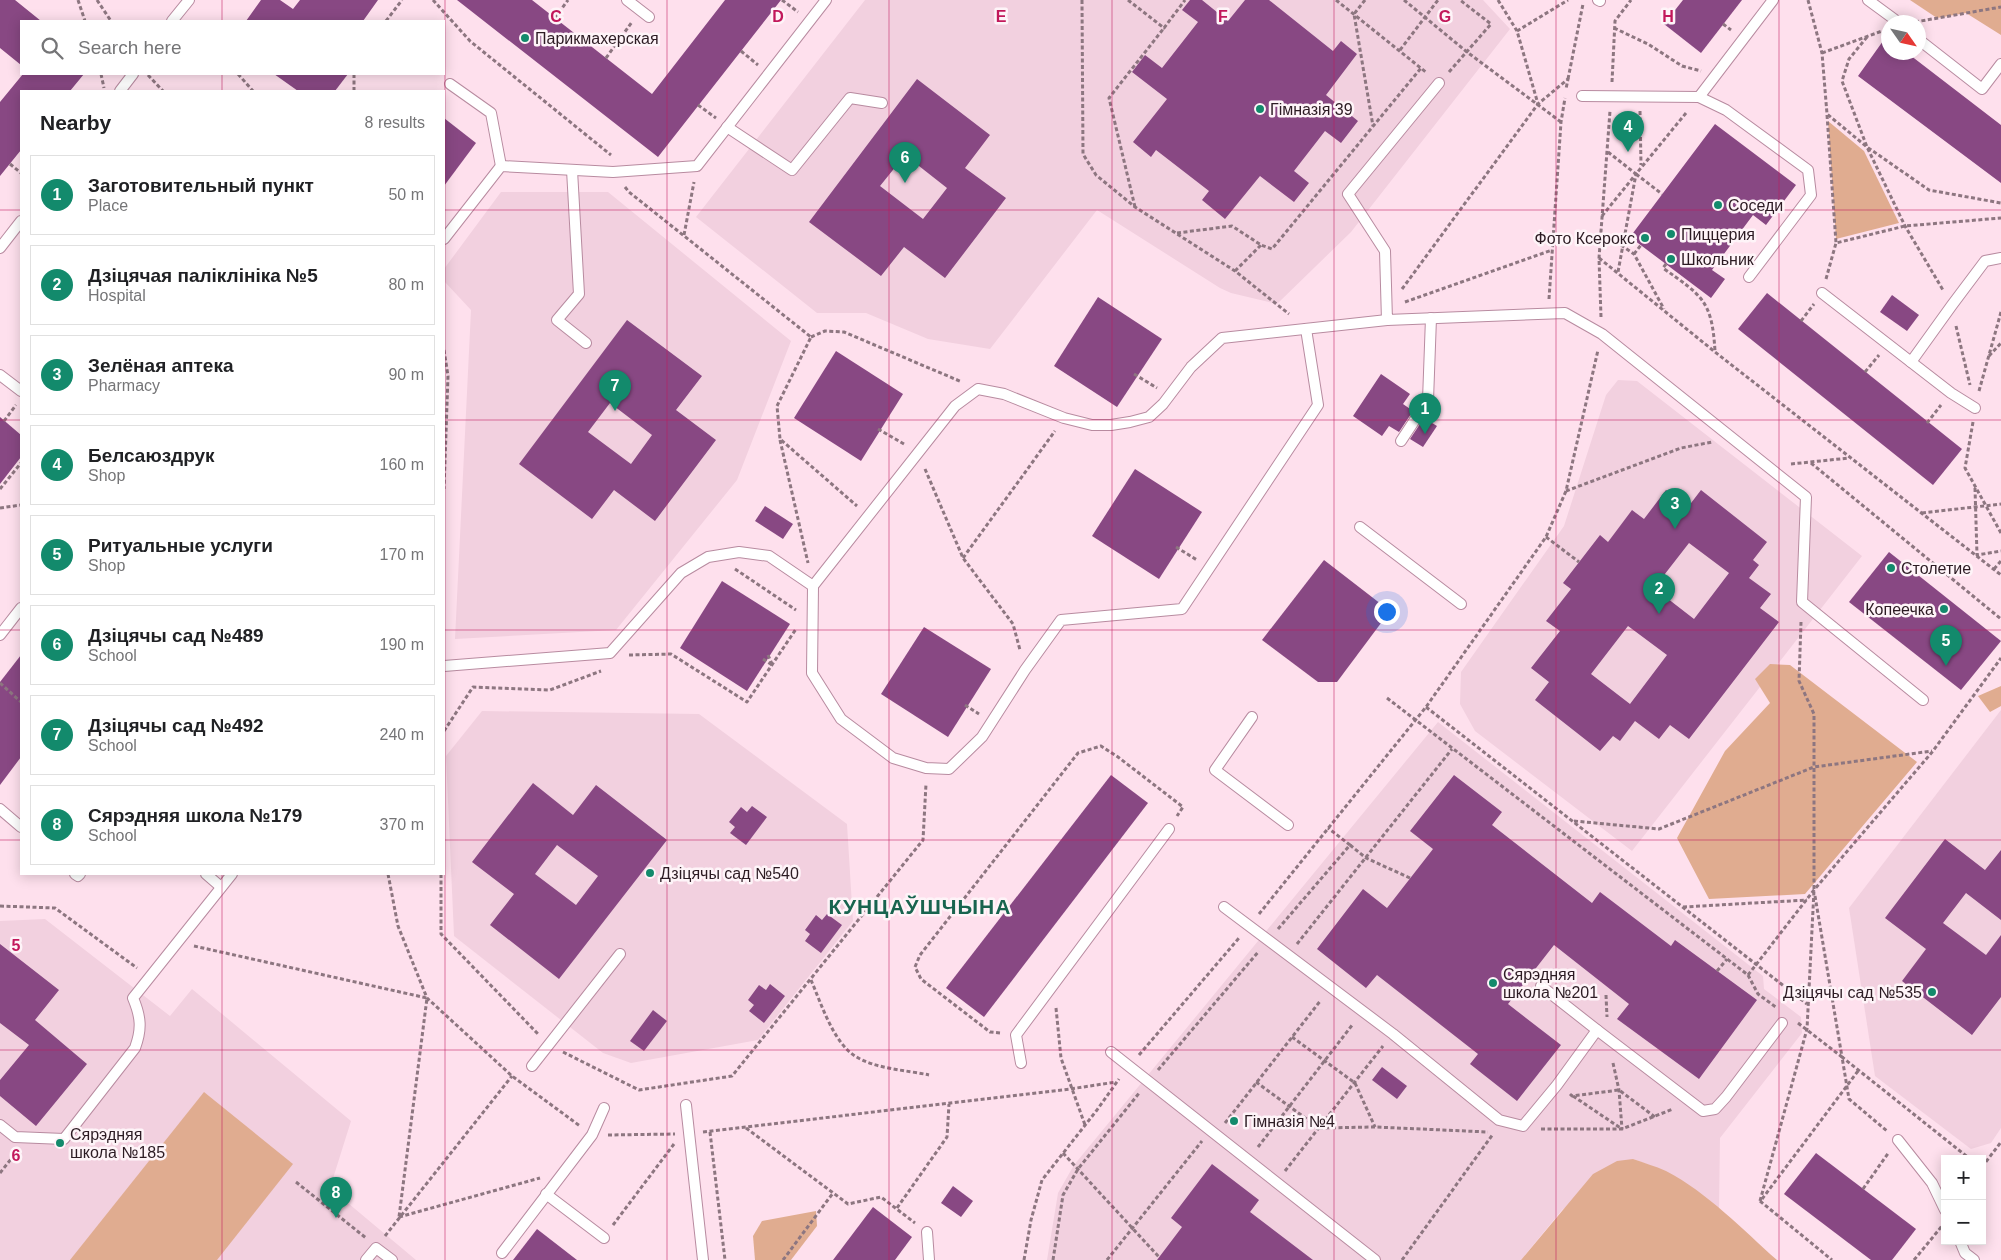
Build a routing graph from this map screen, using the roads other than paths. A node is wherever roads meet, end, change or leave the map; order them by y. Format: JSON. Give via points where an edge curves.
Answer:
{"nodes":[{"id":1,"x":189,"y":0,"type":"edge"},
{"id":2,"x":627,"y":0,"type":"edge"},
{"id":3,"x":826,"y":0,"type":"edge"},
{"id":4,"x":1773,"y":0,"type":"edge"},
{"id":5,"x":1868,"y":0,"type":"edge"},
{"id":6,"x":645,"y":14,"type":"road end"},
{"id":7,"x":1888,"y":15,"type":"edge"},
{"id":8,"x":173,"y":20,"type":"edge"},
{"id":9,"x":1926,"y":45,"type":"edge"},
{"id":10,"x":2001,"y":64,"type":"edge"},
{"id":11,"x":132,"y":75,"type":"edge"},
{"id":12,"x":1439,"y":83,"type":"dead end"},
{"id":13,"x":450,"y":84,"type":"dead end"},
{"id":14,"x":121,"y":90,"type":"edge"},
{"id":15,"x":1582,"y":96,"type":"dead end"},
{"id":16,"x":1699,"y":97,"type":"junction"},
{"id":17,"x":882,"y":103,"type":"dead end"},
{"id":18,"x":727,"y":127,"type":"junction"},
{"id":19,"x":501,"y":166,"type":"junction"},
{"id":20,"x":572,"y":170,"type":"junction"},
{"id":21,"x":20,"y":222,"type":"edge"},
{"id":22,"x":445,"y":238,"type":"edge"},
{"id":23,"x":0,"y":248,"type":"edge"},
{"id":24,"x":2001,"y":258,"type":"edge"},
{"id":25,"x":1749,"y":277,"type":"dead end"},
{"id":26,"x":1822,"y":293,"type":"road end"},
{"id":27,"x":1431,"y":318,"type":"junction"},
{"id":28,"x":1387,"y":320,"type":"junction"},
{"id":29,"x":1306,"y":329,"type":"junction"},
{"id":30,"x":586,"y":343,"type":"dead end"},
{"id":31,"x":1911,"y":362,"type":"junction"},
{"id":32,"x":0,"y":375,"type":"edge"},
{"id":33,"x":20,"y":390,"type":"edge"},
{"id":34,"x":1975,"y":408,"type":"road end"},
{"id":35,"x":1401,"y":441,"type":"dead end"},
{"id":36,"x":1360,"y":527,"type":"dead end"},
{"id":37,"x":813,"y":586,"type":"junction"},
{"id":38,"x":1461,"y":604,"type":"dead end"},
{"id":39,"x":20,"y":609,"type":"edge"},
{"id":40,"x":0,"y":634,"type":"edge"},
{"id":41,"x":445,"y":666,"type":"edge"},
{"id":42,"x":1923,"y":700,"type":"dead end"},
{"id":43,"x":1252,"y":717,"type":"dead end"},
{"id":44,"x":0,"y":809,"type":"edge"},
{"id":45,"x":1288,"y":825,"type":"dead end"},
{"id":46,"x":20,"y":827,"type":"edge"},
{"id":47,"x":1169,"y":829,"type":"road end"},
{"id":48,"x":207,"y":875,"type":"edge"},
{"id":49,"x":231,"y":875,"type":"edge"},
{"id":50,"x":221,"y":887,"type":"junction"},
{"id":51,"x":1224,"y":907,"type":"dead end"},
{"id":52,"x":620,"y":954,"type":"dead end"},
{"id":53,"x":1541,"y":986,"type":"dead end"},
{"id":54,"x":1782,"y":1023,"type":"road end"},
{"id":55,"x":1598,"y":1030,"type":"junction"},
{"id":56,"x":1111,"y":1052,"type":"dead end"},
{"id":57,"x":1021,"y":1063,"type":"dead end"},
{"id":58,"x":532,"y":1066,"type":"dead end"},
{"id":59,"x":686,"y":1105,"type":"dead end"},
{"id":60,"x":604,"y":1108,"type":"dead end"},
{"id":61,"x":0,"y":1124,"type":"edge"},
{"id":62,"x":1898,"y":1140,"type":"road end"},
{"id":63,"x":546,"y":1194,"type":"junction"},
{"id":64,"x":1941,"y":1202,"type":"edge"},
{"id":65,"x":927,"y":1232,"type":"road end"},
{"id":66,"x":604,"y":1238,"type":"road end"},
{"id":67,"x":1962,"y":1245,"type":"edge"},
{"id":68,"x":502,"y":1253,"type":"dead end"},
{"id":69,"x":366,"y":1260,"type":"edge"},
{"id":70,"x":392,"y":1260,"type":"edge"},
{"id":71,"x":703,"y":1260,"type":"edge"},
{"id":72,"x":929,"y":1260,"type":"edge"},
{"id":73,"x":1375,"y":1260,"type":"edge"},
{"id":74,"x":1974,"y":1260,"type":"edge"}],
"edges":[{"from":1,"to":8,"type":"lane"},
{"from":2,"to":6,"type":"lane"},
{"from":3,"to":18,"type":"lane"},
{"from":4,"to":16,"type":"lane"},
{"from":5,"to":7,"type":"lane"},
{"from":9,"to":10,"type":"lane","via":[[1982,88]]},
{"from":11,"to":14,"type":"lane"},
{"from":12,"to":28,"type":"lane","via":[[1348,194],[1385,251]]},
{"from":13,"to":19,"type":"lane","via":[[491,113]]},
{"from":15,"to":16,"type":"lane"},
{"from":16,"to":25,"type":"lane","via":[[1726,110],[1808,170],[1811,195]]},
{"from":17,"to":18,"type":"lane","via":[[850,98],[792,170]]},
{"from":18,"to":20,"type":"lane","via":[[697,166],[613,172]]},
{"from":19,"to":20,"type":"lane"},
{"from":19,"to":22,"type":"lane"},
{"from":20,"to":30,"type":"lane","via":[[578,294],[558,320]]},
{"from":21,"to":23,"type":"lane"},
{"from":24,"to":31,"type":"lane","via":[[1986,261]]},
{"from":26,"to":31,"type":"lane"},
{"from":27,"to":28,"type":"lane"},
{"from":27,"to":35,"type":"lane","via":[[1428,400]]},
{"from":27,"to":42,"type":"lane","via":[[1565,313],[1602,334],[1806,497],[1802,602]]},
{"from":28,"to":29,"type":"lane"},
{"from":29,"to":37,"type":"lane","via":[[1222,338],[1191,367],[1148,417],[1130,422],[1092,425],[978,388],[955,406]]},
{"from":29,"to":37,"type":"lane","via":[[1318,405],[1182,609],[1061,620],[982,736],[949,769],[926,768],[893,758],[841,719],[812,673]]},
{"from":31,"to":34,"type":"lane"},
{"from":32,"to":33,"type":"lane"},
{"from":36,"to":38,"type":"lane"},
{"from":37,"to":41,"type":"lane","via":[[769,556],[739,552],[708,557],[680,574],[610,653]]},
{"from":39,"to":40,"type":"lane"},
{"from":43,"to":45,"type":"lane","via":[[1214,770]]},
{"from":44,"to":46,"type":"lane"},
{"from":47,"to":57,"type":"lane","via":[[1016,1035]]},
{"from":48,"to":50,"type":"lane"},
{"from":49,"to":50,"type":"lane"},
{"from":50,"to":61,"type":"lane","via":[[133,998],[141,1033],[135,1048],[64,1139],[15,1137]]},
{"from":51,"to":55,"type":"lane","via":[[1393,1034],[1499,1120],[1523,1126]]},
{"from":52,"to":58,"type":"lane"},
{"from":53,"to":55,"type":"lane"},
{"from":54,"to":55,"type":"lane","via":[[1726,1097],[1715,1109],[1703,1111]]},
{"from":56,"to":73,"type":"lane"},
{"from":59,"to":71,"type":"lane","via":[[686,1134]]},
{"from":60,"to":63,"type":"lane","via":[[592,1135]]},
{"from":62,"to":64,"type":"lane","via":[[1932,1183]]},
{"from":63,"to":66,"type":"lane"},
{"from":63,"to":68,"type":"lane"},
{"from":65,"to":72,"type":"lane"},
{"from":67,"to":74,"type":"lane","via":[[1965,1253]]},
{"from":69,"to":70,"type":"lane","via":[[376,1248]]}]}
